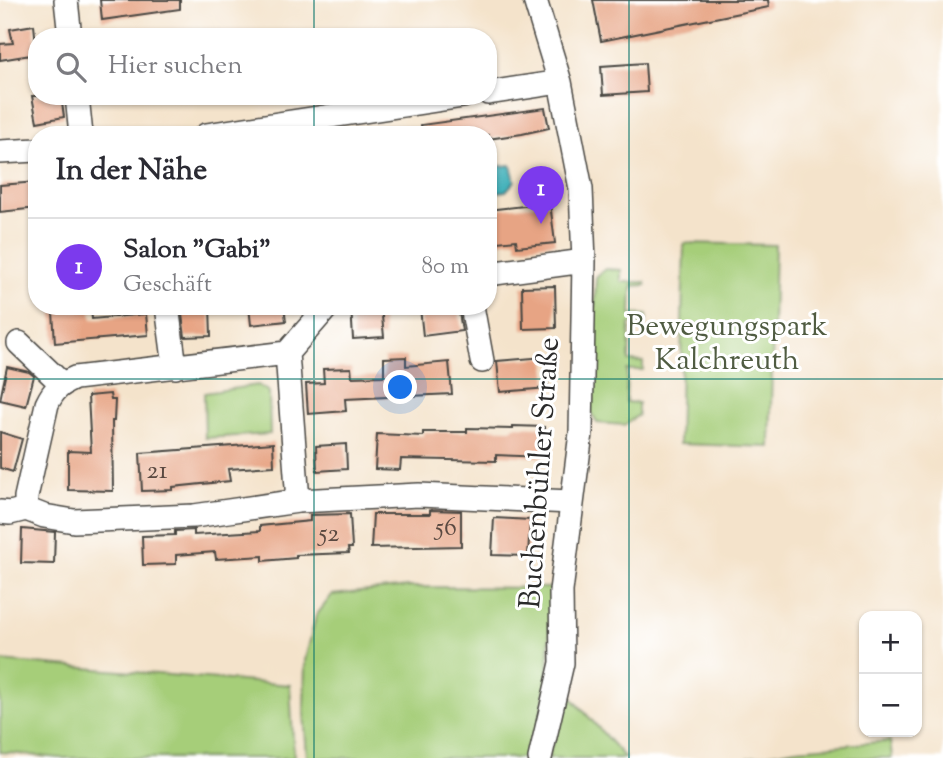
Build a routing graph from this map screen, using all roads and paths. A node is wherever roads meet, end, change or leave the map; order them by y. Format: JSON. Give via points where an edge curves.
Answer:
{"nodes":[{"id":1,"x":66,"y":0,"type":"edge"},
{"id":2,"x":535,"y":0,"type":"edge"},
{"id":3,"x":69,"y":28,"type":"edge"},
{"id":4,"x":560,"y":82,"type":"junction"},
{"id":5,"x":497,"y":92,"type":"edge"},
{"id":6,"x":78,"y":105,"type":"edge"},
{"id":7,"x":404,"y":105,"type":"edge"},
{"id":8,"x":80,"y":126,"type":"edge"},
{"id":9,"x":265,"y":126,"type":"edge"},
{"id":10,"x":28,"y":150,"type":"edge"},
{"id":11,"x":0,"y":152,"type":"edge"},
{"id":12,"x":584,"y":261,"type":"junction"},
{"id":13,"x":497,"y":273,"type":"edge"},
{"id":14,"x":168,"y":315,"type":"edge"},
{"id":15,"x":320,"y":315,"type":"edge"},
{"id":16,"x":474,"y":315,"type":"edge"},
{"id":17,"x":19,"y":343,"type":"dead end"},
{"id":18,"x":287,"y":353,"type":"junction"},
{"id":19,"x":482,"y":361,"type":"dead end"},
{"id":20,"x":175,"y":367,"type":"junction"},
{"id":21,"x":62,"y":384,"type":"junction"},
{"id":22,"x":298,"y":501,"type":"junction"},
{"id":23,"x":571,"y":502,"type":"junction"},
{"id":24,"x":26,"y":509,"type":"junction"},
{"id":25,"x":0,"y":512,"type":"edge"},
{"id":26,"x":540,"y":758,"type":"edge"}],
"edges":[{"from":1,"to":3,"type":"street"},
{"from":2,"to":4,"type":"street","name":"Buchenbühler Straße"},
{"from":4,"to":5,"type":"street"},
{"from":4,"to":12,"type":"street","name":"Buchenbühler Straße","via":[[581,189]]},
{"from":6,"to":8,"type":"street"},
{"from":7,"to":9,"type":"street"},
{"from":10,"to":11,"type":"street"},
{"from":12,"to":13,"type":"street"},
{"from":12,"to":23,"type":"street","name":"Buchenbühler Straße","via":[[581,433]]},
{"from":14,"to":20,"type":"street"},
{"from":15,"to":18,"type":"street"},
{"from":16,"to":19,"type":"street"},
{"from":17,"to":21,"type":"street"},
{"from":18,"to":20,"type":"street"},
{"from":18,"to":22,"type":"street"},
{"from":20,"to":21,"type":"street","via":[[75,378]]},
{"from":21,"to":24,"type":"street","via":[[47,404]]},
{"from":22,"to":23,"type":"street","via":[[419,495]]},
{"from":22,"to":24,"type":"street","via":[[194,516],[125,520],[74,521]]},
{"from":23,"to":26,"type":"street","name":"Buchenbühler Straße","via":[[561,591],[562,663]]},
{"from":24,"to":25,"type":"street"}]}
